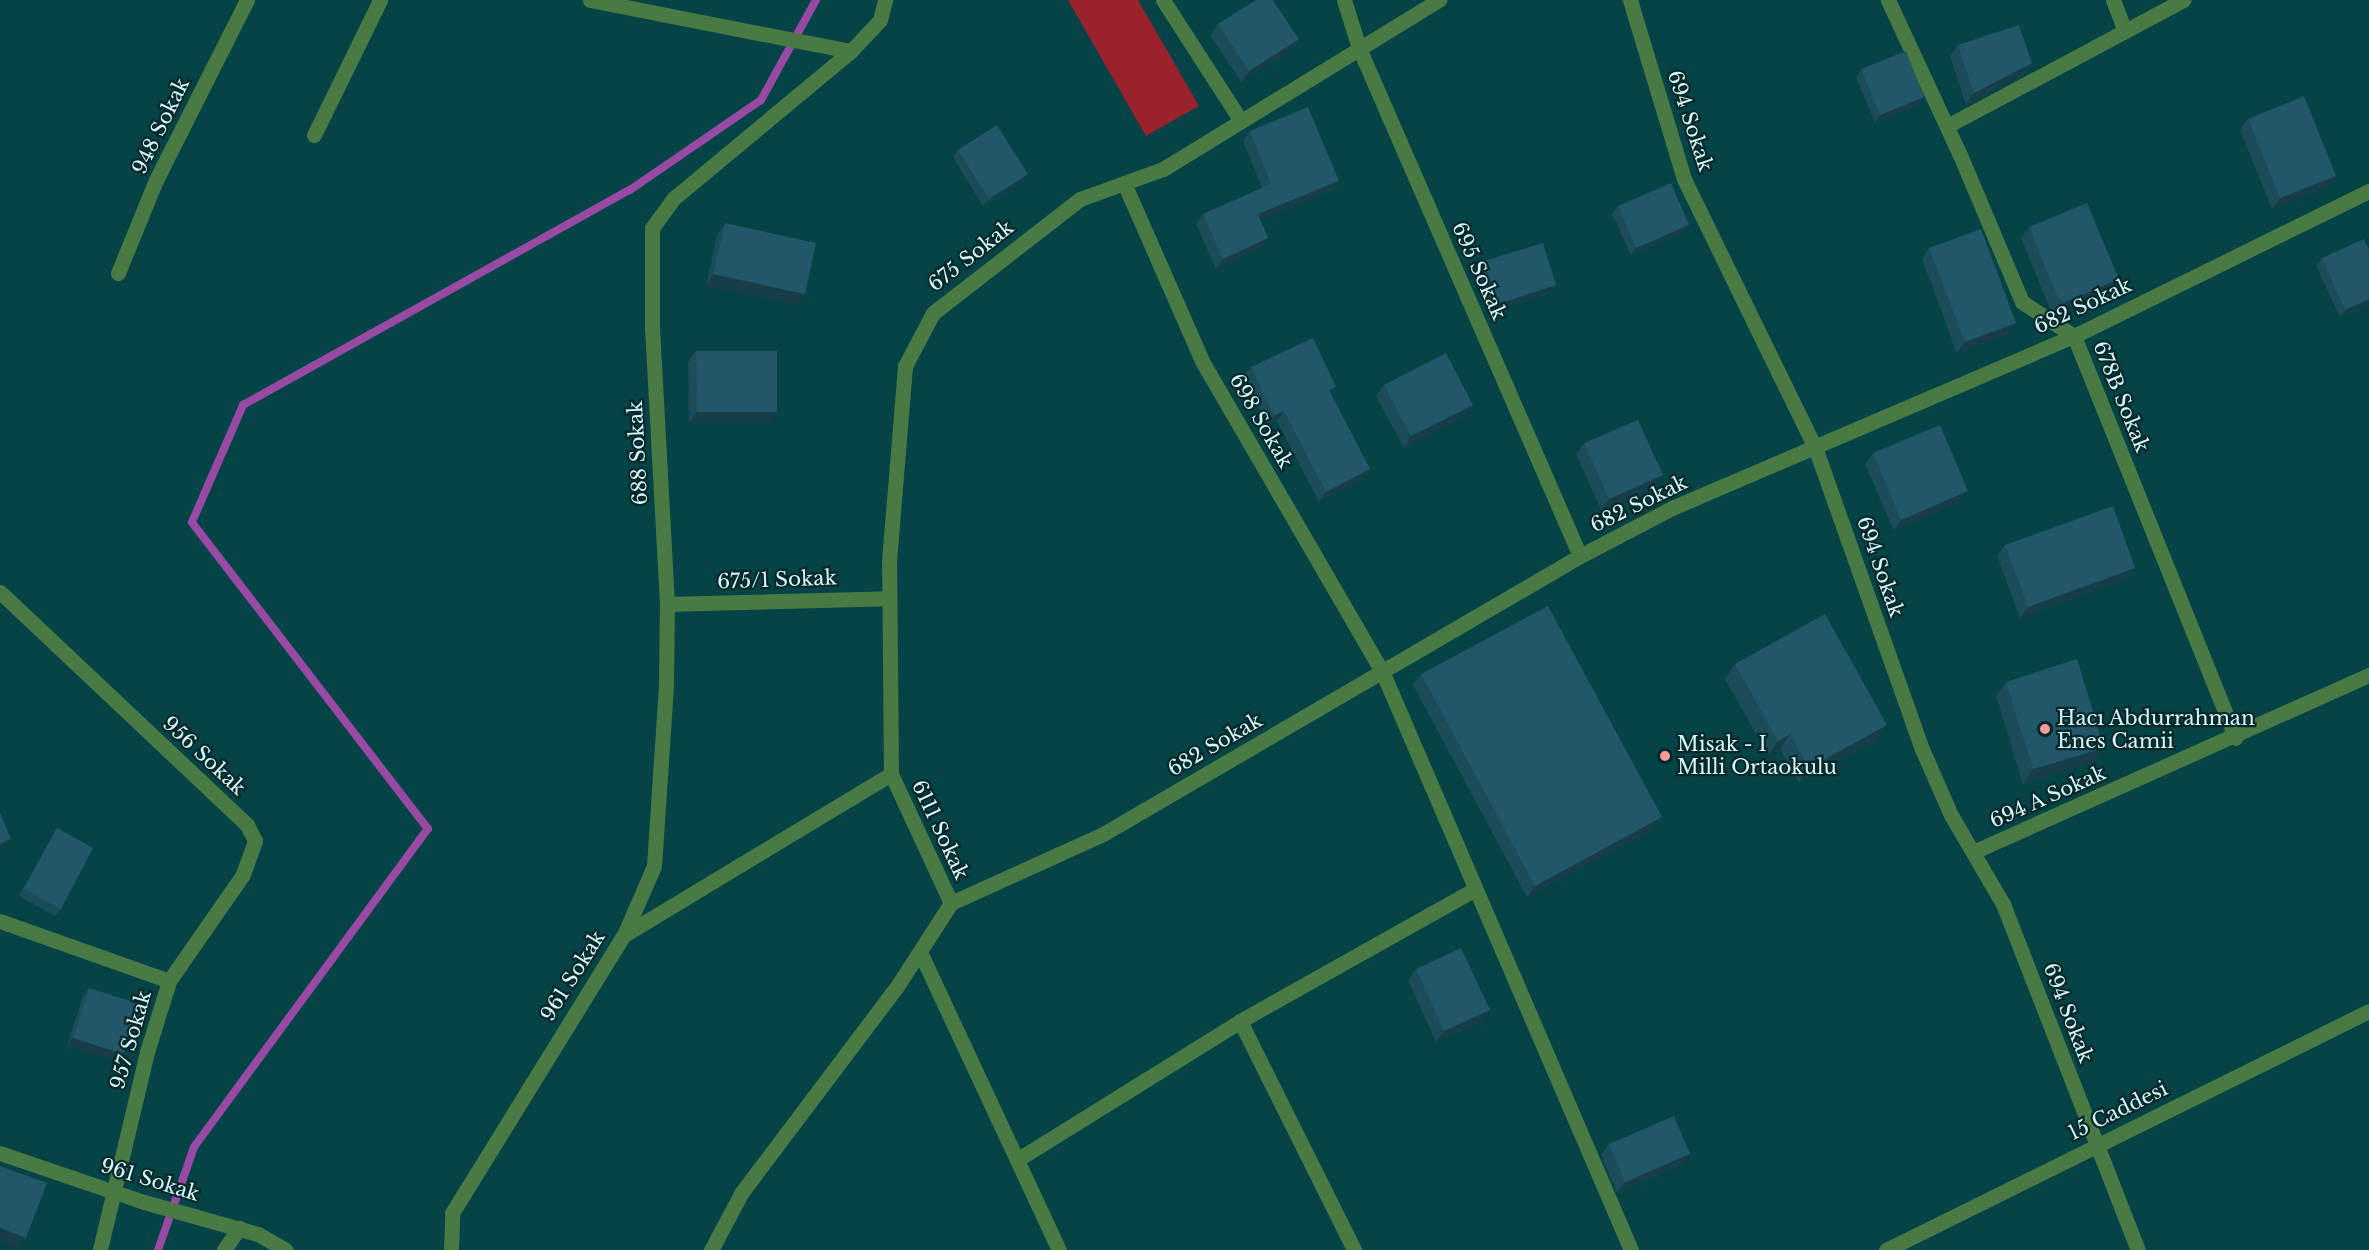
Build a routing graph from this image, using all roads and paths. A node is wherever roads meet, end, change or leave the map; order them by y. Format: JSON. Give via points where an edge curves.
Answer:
{"nodes":[{"id":1,"x":247,"y":0,"type":"edge"},
{"id":2,"x":380,"y":0,"type":"edge"},
{"id":3,"x":590,"y":0,"type":"edge"},
{"id":4,"x":885,"y":0,"type":"edge"},
{"id":5,"x":1163,"y":0,"type":"edge"},
{"id":6,"x":1344,"y":0,"type":"edge"},
{"id":7,"x":1440,"y":0,"type":"edge"},
{"id":8,"x":1630,"y":0,"type":"edge"},
{"id":9,"x":1888,"y":0,"type":"edge"},
{"id":10,"x":2113,"y":0,"type":"edge"},
{"id":11,"x":2183,"y":0,"type":"edge"},
{"id":12,"x":2125,"y":31,"type":"junction"},
{"id":13,"x":1359,"y":48,"type":"junction"},
{"id":14,"x":851,"y":51,"type":"junction"},
{"id":15,"x":1241,"y":121,"type":"junction"},
{"id":16,"x":1947,"y":126,"type":"junction"},
{"id":17,"x":314,"y":135,"type":"dead end"},
{"id":18,"x":1124,"y":183,"type":"junction"},
{"id":19,"x":2369,"y":191,"type":"edge"},
{"id":20,"x":118,"y":273,"type":"dead end"},
{"id":21,"x":2074,"y":336,"type":"junction"},
{"id":22,"x":1816,"y":450,"type":"junction"},
{"id":23,"x":1580,"y":556,"type":"junction"},
{"id":24,"x":0,"y":592,"type":"edge"},
{"id":25,"x":889,"y":598,"type":"junction"},
{"id":26,"x":667,"y":604,"type":"junction"},
{"id":27,"x":1382,"y":671,"type":"junction"},
{"id":28,"x":2369,"y":675,"type":"edge"},
{"id":29,"x":2236,"y":738,"type":"junction"},
{"id":30,"x":891,"y":774,"type":"junction"},
{"id":31,"x":1973,"y":852,"type":"junction"},
{"id":32,"x":1475,"y":889,"type":"junction"},
{"id":33,"x":951,"y":903,"type":"junction"},
{"id":34,"x":0,"y":921,"type":"edge"},
{"id":35,"x":624,"y":935,"type":"junction"},
{"id":36,"x":920,"y":952,"type":"junction"},
{"id":37,"x":169,"y":981,"type":"junction"},
{"id":38,"x":2369,"y":1011,"type":"edge"},
{"id":39,"x":1240,"y":1021,"type":"junction"},
{"id":40,"x":2097,"y":1145,"type":"junction"},
{"id":41,"x":0,"y":1153,"type":"edge"},
{"id":42,"x":1017,"y":1160,"type":"junction"},
{"id":43,"x":114,"y":1192,"type":"junction"},
{"id":44,"x":239,"y":1228,"type":"junction"},
{"id":45,"x":100,"y":1250,"type":"edge"},
{"id":46,"x":224,"y":1250,"type":"edge"},
{"id":47,"x":286,"y":1250,"type":"edge"},
{"id":48,"x":451,"y":1250,"type":"edge"},
{"id":49,"x":711,"y":1250,"type":"edge"},
{"id":50,"x":1059,"y":1250,"type":"edge"},
{"id":51,"x":1354,"y":1250,"type":"edge"},
{"id":52,"x":1631,"y":1250,"type":"edge"},
{"id":53,"x":1886,"y":1250,"type":"edge"},
{"id":54,"x":2138,"y":1250,"type":"edge"}],
"edges":[{"from":1,"to":20,"type":"street","name":"948 Sokak","via":[[156,180]]},
{"from":2,"to":17,"type":"street"},
{"from":3,"to":14,"type":"street"},
{"from":4,"to":14,"type":"street","name":"688 Sokak","via":[[880,20]]},
{"from":5,"to":15,"type":"street"},
{"from":6,"to":13,"type":"street","name":"695 Sokak"},
{"from":7,"to":13,"type":"street","name":"675 Sokak"},
{"from":8,"to":22,"type":"street","name":"694 Sokak","via":[[1684,178]]},
{"from":9,"to":16,"type":"street","name":"678B Sokak"},
{"from":10,"to":12,"type":"street"},
{"from":11,"to":12,"type":"street"},
{"from":12,"to":16,"type":"street"},
{"from":13,"to":15,"type":"street","name":"675 Sokak"},
{"from":13,"to":23,"type":"street","name":"695 Sokak"},
{"from":14,"to":26,"type":"street","name":"688 Sokak","via":[[674,198],[652,228],[652,326]]},
{"from":15,"to":18,"type":"street","name":"675 Sokak","via":[[1163,169]]},
{"from":16,"to":21,"type":"street","name":"678B Sokak","via":[[2022,302]]},
{"from":18,"to":25,"type":"street","name":"675 Sokak","via":[[1080,199],[933,313],[906,366],[888,561]]},
{"from":18,"to":27,"type":"street","name":"698 Sokak","via":[[1202,361]]},
{"from":19,"to":21,"type":"street","name":"682 Sokak"},
{"from":21,"to":22,"type":"street","name":"682 Sokak"},
{"from":21,"to":29,"type":"street","name":"678B Sokak"},
{"from":22,"to":23,"type":"street","name":"682 Sokak","via":[[1672,508]]},
{"from":22,"to":31,"type":"street","name":"694 Sokak","via":[[1922,749]]},
{"from":23,"to":27,"type":"street","name":"682 Sokak"},
{"from":24,"to":37,"type":"street","name":"956 Sokak","via":[[247,825],[255,841],[242,876]]},
{"from":25,"to":26,"type":"street","name":"675/1 Sokak"},
{"from":25,"to":30,"type":"street","name":"675 Sokak"},
{"from":26,"to":35,"type":"street","name":"688 Sokak","via":[[654,866]]},
{"from":27,"to":32,"type":"street","name":"698 Sokak"},
{"from":27,"to":33,"type":"street","name":"682 Sokak","via":[[1103,834]]},
{"from":28,"to":29,"type":"street","name":"694 A Sokak"},
{"from":29,"to":31,"type":"street","name":"694 A Sokak"},
{"from":30,"to":33,"type":"street","name":"6111 Sokak"},
{"from":30,"to":35,"type":"street","name":"961 Sokak"},
{"from":31,"to":40,"type":"street","name":"694 Sokak","via":[[2003,904]]},
{"from":32,"to":39,"type":"street"},
{"from":32,"to":52,"type":"street","name":"698 Sokak"},
{"from":33,"to":36,"type":"street"},
{"from":34,"to":37,"type":"street","name":"957 Sokak"},
{"from":35,"to":48,"type":"street","name":"961 Sokak","via":[[452,1213]]},
{"from":36,"to":42,"type":"street"},
{"from":36,"to":49,"type":"street","via":[[742,1192]]},
{"from":37,"to":43,"type":"street","name":"957 Sokak","via":[[147,1052]]},
{"from":38,"to":40,"type":"street","name":"15 Caddesi"},
{"from":39,"to":42,"type":"street"},
{"from":39,"to":51,"type":"street"},
{"from":40,"to":53,"type":"street","name":"15 Caddesi"},
{"from":40,"to":54,"type":"street","name":"694 Sokak"},
{"from":41,"to":43,"type":"street","name":"961 Sokak"},
{"from":42,"to":50,"type":"street"},
{"from":43,"to":44,"type":"street","name":"961 Sokak"},
{"from":43,"to":45,"type":"street","name":"957 Sokak"},
{"from":44,"to":46,"type":"street"},
{"from":44,"to":47,"type":"street","name":"961 Sokak"}]}
